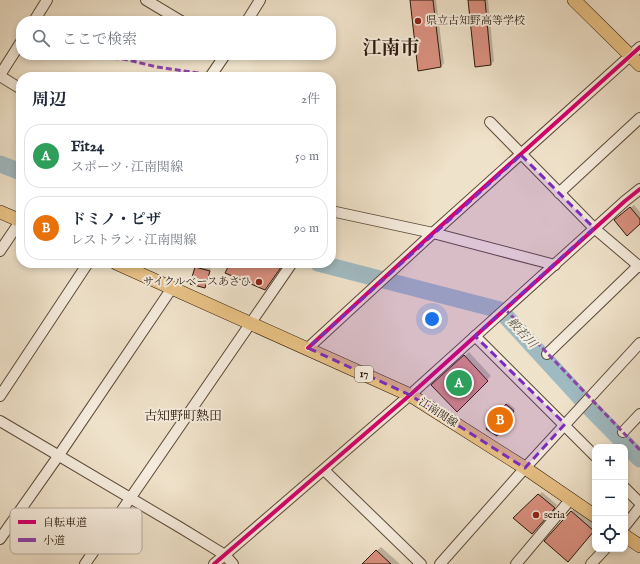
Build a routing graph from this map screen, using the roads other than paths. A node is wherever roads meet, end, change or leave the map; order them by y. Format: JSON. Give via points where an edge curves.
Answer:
{"nodes":[{"id":1,"x":47,"y":0,"type":"edge"},
{"id":2,"x":146,"y":0,"type":"edge"},
{"id":3,"x":260,"y":0,"type":"edge"},
{"id":4,"x":574,"y":0,"type":"edge"},
{"id":5,"x":37,"y":16,"type":"edge"},
{"id":6,"x":172,"y":16,"type":"edge"},
{"id":7,"x":250,"y":16,"type":"edge"},
{"id":8,"x":16,"y":50,"type":"edge"},
{"id":9,"x":637,"y":56,"type":"edge"},
{"id":10,"x":222,"y":60,"type":"edge"},
{"id":11,"x":214,"y":72,"type":"edge"},
{"id":12,"x":0,"y":76,"type":"edge"},
{"id":13,"x":16,"y":86,"type":"edge"},
{"id":14,"x":640,"y":118,"type":"edge"},
{"id":15,"x":490,"y":122,"type":"dead end"},
{"id":16,"x":521,"y":155,"type":"junction"},
{"id":17,"x":640,"y":189,"type":"edge"},
{"id":18,"x":559,"y":193,"type":"junction"},
{"id":19,"x":0,"y":212,"type":"edge"},
{"id":20,"x":336,"y":212,"type":"edge"},
{"id":21,"x":16,"y":219,"type":"edge"},
{"id":22,"x":16,"y":228,"type":"edge"},
{"id":23,"x":594,"y":228,"type":"junction"},
{"id":24,"x":432,"y":233,"type":"junction"},
{"id":25,"x":0,"y":251,"type":"edge"},
{"id":26,"x":555,"y":265,"type":"junction"},
{"id":27,"x":639,"y":266,"type":"edge"},
{"id":28,"x":85,"y":268,"type":"edge"},
{"id":29,"x":127,"y":268,"type":"edge"},
{"id":30,"x":289,"y":268,"type":"edge"},
{"id":31,"x":172,"y":288,"type":"junction"},
{"id":32,"x":251,"y":323,"type":"junction"},
{"id":33,"x":475,"y":336,"type":"junction"},
{"id":34,"x":640,"y":343,"type":"edge"},
{"id":35,"x":308,"y":348,"type":"junction"},
{"id":36,"x":547,"y":354,"type":"dead end"},
{"id":37,"x":410,"y":395,"type":"junction"},
{"id":38,"x":0,"y":396,"type":"edge"},
{"id":39,"x":640,"y":414,"type":"edge"},
{"id":40,"x":0,"y":421,"type":"edge"},
{"id":41,"x":565,"y":424,"type":"junction"},
{"id":42,"x":623,"y":432,"type":"dead end"},
{"id":43,"x":592,"y":453,"type":"edge"},
{"id":44,"x":59,"y":455,"type":"junction"},
{"id":45,"x":525,"y":468,"type":"junction"},
{"id":46,"x":324,"y":470,"type":"junction"},
{"id":47,"x":628,"y":491,"type":"edge"},
{"id":48,"x":131,"y":498,"type":"junction"},
{"id":49,"x":570,"y":500,"type":"junction"},
{"id":50,"x":640,"y":504,"type":"edge"},
{"id":51,"x":640,"y":507,"type":"edge"},
{"id":52,"x":22,"y":508,"type":"edge"},
{"id":53,"x":124,"y":508,"type":"edge"},
{"id":54,"x":592,"y":514,"type":"edge"},
{"id":55,"x":628,"y":522,"type":"edge"},
{"id":56,"x":10,"y":525,"type":"edge"},
{"id":57,"x":628,"y":538,"type":"edge"},
{"id":58,"x":0,"y":539,"type":"edge"},
{"id":59,"x":640,"y":546,"type":"edge"},
{"id":60,"x":603,"y":552,"type":"edge"},
{"id":61,"x":92,"y":554,"type":"edge"},
{"id":62,"x":225,"y":555,"type":"junction"},
{"id":63,"x":85,"y":564,"type":"edge"},
{"id":64,"x":214,"y":564,"type":"edge"},
{"id":65,"x":233,"y":564,"type":"edge"},
{"id":66,"x":421,"y":564,"type":"edge"},
{"id":67,"x":440,"y":564,"type":"edge"},
{"id":68,"x":516,"y":564,"type":"edge"},
{"id":69,"x":592,"y":564,"type":"edge"}],
"edges":[{"from":1,"to":5,"type":"street"},
{"from":2,"to":6,"type":"street"},
{"from":3,"to":7,"type":"street"},
{"from":4,"to":9,"type":"main road"},
{"from":8,"to":12,"type":"street"},
{"from":9,"to":16,"type":"street"},
{"from":10,"to":11,"type":"street"},
{"from":12,"to":13,"type":"street"},
{"from":14,"to":18,"type":"street"},
{"from":15,"to":16,"type":"street"},
{"from":16,"to":18,"type":"street"},
{"from":16,"to":24,"type":"street"},
{"from":17,"to":23,"type":"street"},
{"from":18,"to":23,"type":"street"},
{"from":19,"to":21,"type":"main road"},
{"from":20,"to":24,"type":"street"},
{"from":22,"to":25,"type":"street"},
{"from":23,"to":26,"type":"street"},
{"from":23,"to":27,"type":"street"},
{"from":24,"to":26,"type":"street"},
{"from":24,"to":35,"type":"street"},
{"from":26,"to":33,"type":"street"},
{"from":27,"to":36,"type":"street"},
{"from":28,"to":38,"type":"street"},
{"from":29,"to":31,"type":"main road","name":"江南関線","number":"17"},
{"from":30,"to":32,"type":"street"},
{"from":31,"to":32,"type":"main road","name":"江南関線","number":"17"},
{"from":31,"to":44,"type":"street"},
{"from":32,"to":35,"type":"main road","name":"江南関線","number":"17"},
{"from":32,"to":48,"type":"street"},
{"from":33,"to":37,"type":"street"},
{"from":33,"to":41,"type":"street"},
{"from":34,"to":41,"type":"street"},
{"from":35,"to":37,"type":"main road","name":"江南関線","number":"17"},
{"from":37,"to":45,"type":"main road","name":"江南関線","number":"17"},
{"from":37,"to":46,"type":"street"},
{"from":39,"to":42,"type":"street"},
{"from":40,"to":44,"type":"street"},
{"from":41,"to":43,"type":"street"},
{"from":41,"to":45,"type":"street"},
{"from":44,"to":48,"type":"street"},
{"from":44,"to":52,"type":"street"},
{"from":45,"to":49,"type":"main road","name":"江南関線","number":"17"},
{"from":45,"to":67,"type":"street"},
{"from":46,"to":62,"type":"street"},
{"from":46,"to":66,"type":"street"},
{"from":47,"to":50,"type":"street"},
{"from":48,"to":53,"type":"street"},
{"from":48,"to":62,"type":"street"},
{"from":49,"to":54,"type":"main road","name":"江南関線","number":"17"},
{"from":49,"to":68,"type":"street"},
{"from":51,"to":55,"type":"street"},
{"from":56,"to":58,"type":"street"},
{"from":57,"to":59,"type":"main road"},
{"from":60,"to":69,"type":"street"},
{"from":61,"to":63,"type":"street"},
{"from":62,"to":64,"type":"street"},
{"from":62,"to":65,"type":"street"}]}
